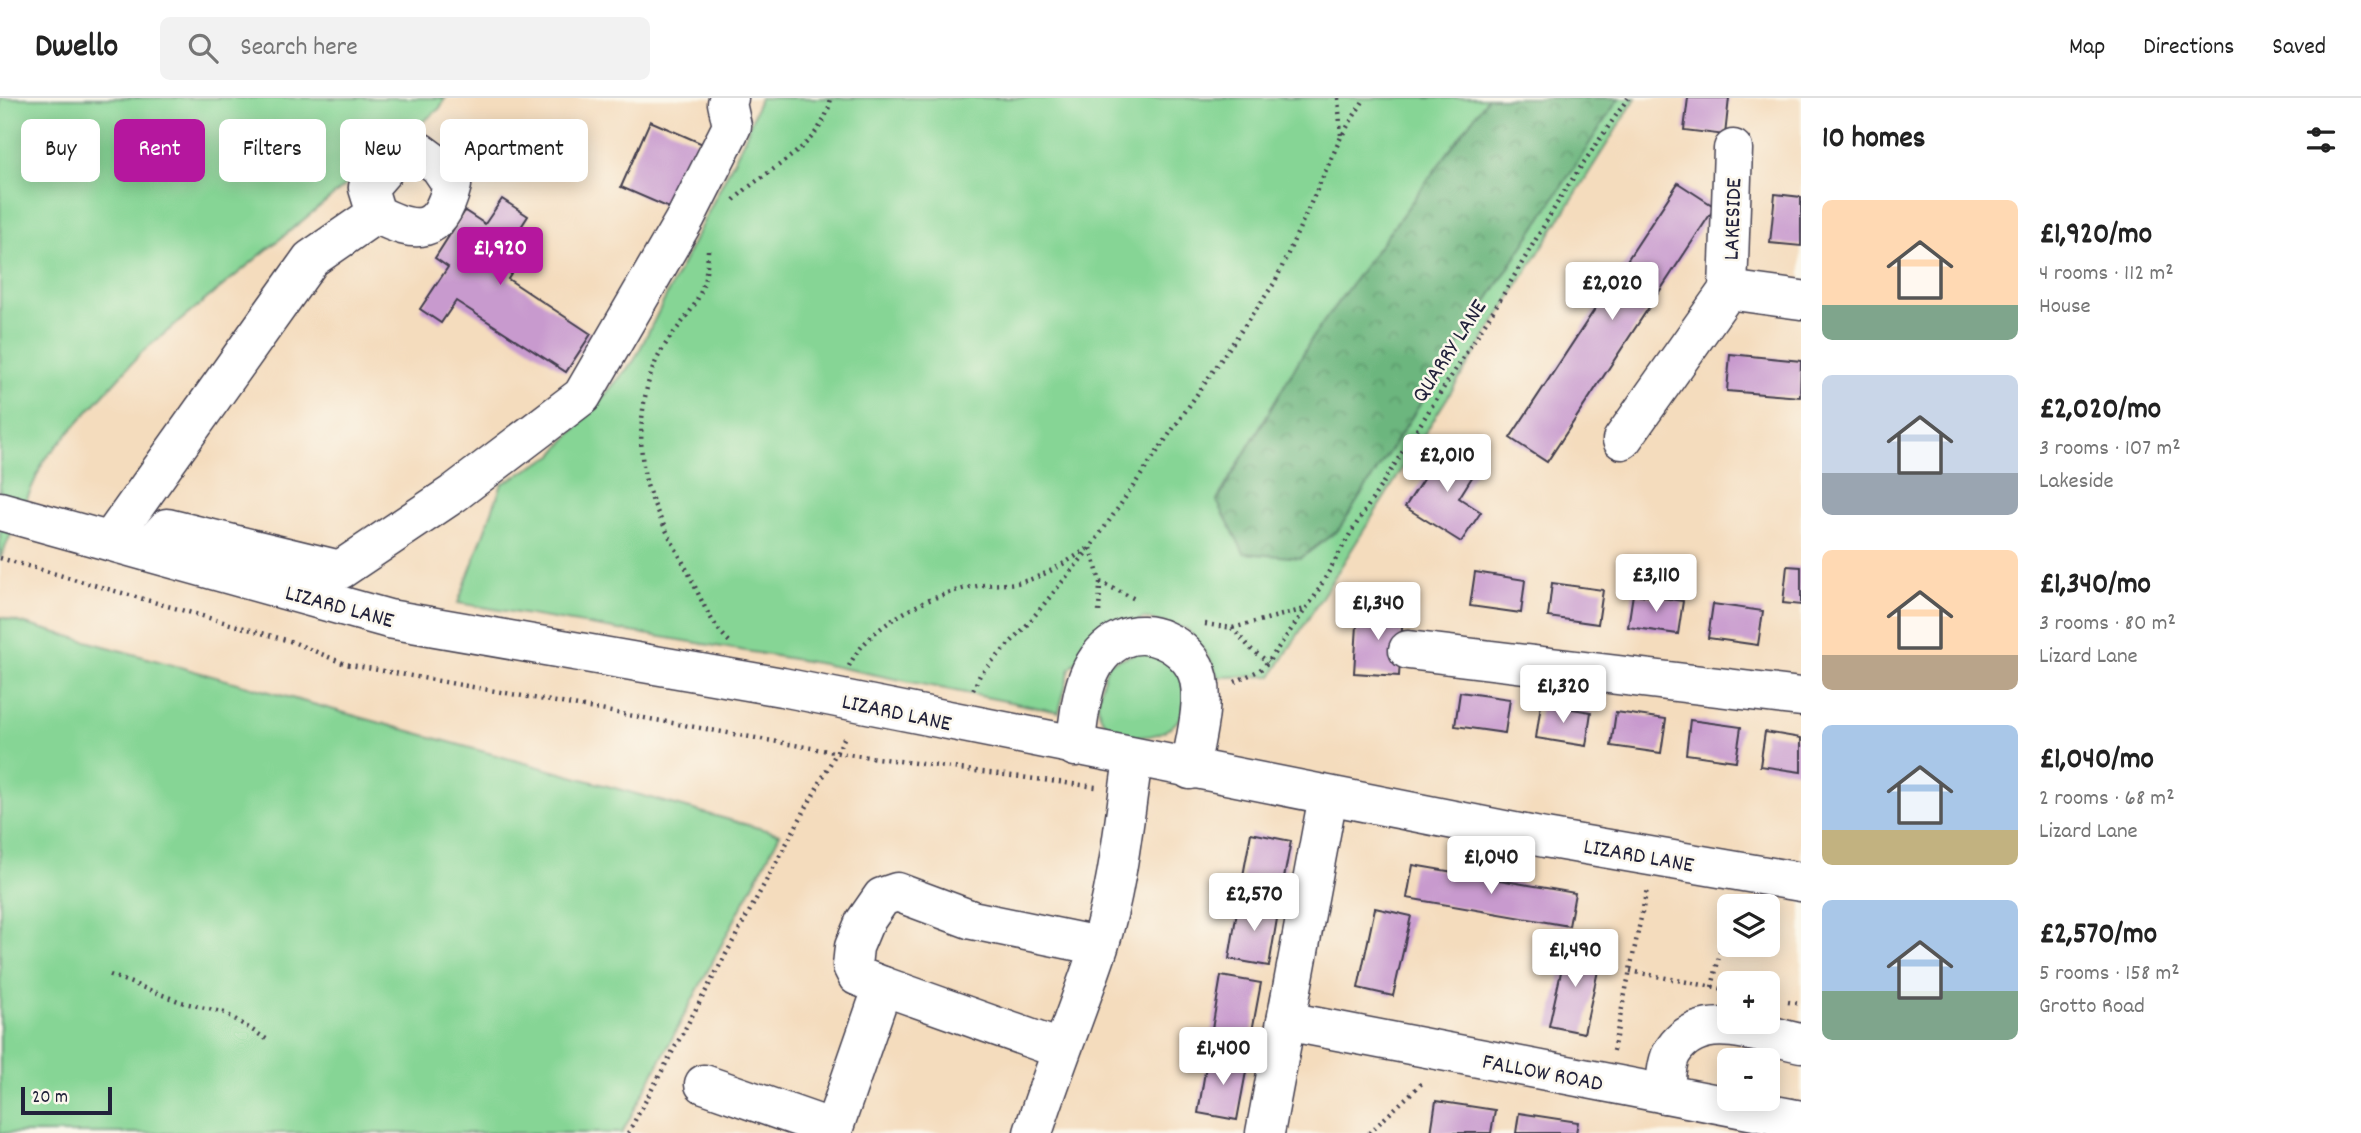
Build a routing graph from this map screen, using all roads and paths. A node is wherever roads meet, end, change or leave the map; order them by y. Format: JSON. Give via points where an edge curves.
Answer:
{"nodes":[{"id":1,"x":729,"y":98,"type":"edge"},
{"id":2,"x":831,"y":98,"type":"edge"},
{"id":3,"x":1338,"y":98,"type":"edge"},
{"id":4,"x":1365,"y":98,"type":"edge"},
{"id":5,"x":1628,"y":98,"type":"edge"},
{"id":6,"x":1341,"y":137,"type":"junction"},
{"id":7,"x":1733,"y":149,"type":"dead end"},
{"id":8,"x":732,"y":203,"type":"dead end"},
{"id":9,"x":376,"y":214,"type":"dead end"},
{"id":10,"x":708,"y":239,"type":"dead end"},
{"id":11,"x":1728,"y":290,"type":"junction"},
{"id":12,"x":1801,"y":300,"type":"edge"},
{"id":13,"x":1622,"y":440,"type":"dead end"},
{"id":14,"x":0,"y":511,"type":"edge"},
{"id":15,"x":110,"y":541,"type":"junction"},
{"id":16,"x":1091,"y":547,"type":"junction"},
{"id":17,"x":146,"y":551,"type":"junction"},
{"id":18,"x":0,"y":558,"type":"edge"},
{"id":19,"x":1100,"y":582,"type":"junction"},
{"id":20,"x":1145,"y":604,"type":"dead end"},
{"id":21,"x":1306,"y":609,"type":"junction"},
{"id":22,"x":1200,"y":623,"type":"dead end"},
{"id":23,"x":1232,"y":628,"type":"junction"},
{"id":24,"x":1114,"y":643,"type":"junction"},
{"id":25,"x":736,"y":647,"type":"dead end"},
{"id":26,"x":1408,"y":650,"type":"dead end"},
{"id":27,"x":1268,"y":662,"type":"junction"},
{"id":28,"x":1200,"y":693,"type":"junction"},
{"id":29,"x":1801,"y":697,"type":"edge"},
{"id":30,"x":834,"y":698,"type":"junction"},
{"id":31,"x":964,"y":725,"type":"junction"},
{"id":32,"x":1075,"y":747,"type":"junction"},
{"id":33,"x":839,"y":753,"type":"junction"},
{"id":34,"x":1190,"y":770,"type":"junction"},
{"id":35,"x":1131,"y":774,"type":"junction"},
{"id":36,"x":1328,"y":796,"type":"junction"},
{"id":37,"x":1654,"y":857,"type":"junction"},
{"id":38,"x":1801,"y":882,"type":"edge"},
{"id":39,"x":1099,"y":946,"type":"junction"},
{"id":40,"x":1720,"y":957,"type":"edge"},
{"id":41,"x":1630,"y":971,"type":"junction"},
{"id":42,"x":110,"y":975,"type":"dead end"},
{"id":43,"x":883,"y":986,"type":"junction"},
{"id":44,"x":1713,"y":987,"type":"junction"},
{"id":45,"x":1717,"y":988,"type":"edge"},
{"id":46,"x":1286,"y":1021,"type":"junction"},
{"id":47,"x":268,"y":1040,"type":"dead end"},
{"id":48,"x":1801,"y":1043,"type":"edge"},
{"id":49,"x":1060,"y":1049,"type":"junction"},
{"id":50,"x":1454,"y":1054,"type":"junction"},
{"id":51,"x":1607,"y":1083,"type":"junction"},
{"id":52,"x":704,"y":1084,"type":"dead end"},
{"id":53,"x":1664,"y":1094,"type":"junction"},
{"id":54,"x":1801,"y":1120,"type":"edge"},
{"id":55,"x":832,"y":1131,"type":"edge"},
{"id":56,"x":628,"y":1133,"type":"edge"},
{"id":57,"x":1033,"y":1133,"type":"edge"},
{"id":58,"x":1265,"y":1133,"type":"edge"},
{"id":59,"x":1368,"y":1133,"type":"edge"}],
"edges":[{"from":1,"to":17,"type":"street","via":[[733,125],[686,217],[582,396],[453,494],[340,570],[167,528]]},
{"from":2,"to":8,"type":"path","via":[[818,131],[800,151]]},
{"from":3,"to":6,"type":"path"},
{"from":4,"to":6,"type":"path"},
{"from":5,"to":21,"type":"path","name":"QUARRY LANE","via":[[1565,190]]},
{"from":6,"to":16,"type":"path","via":[[1275,282]]},
{"from":7,"to":11,"type":"street","name":"LAKESIDE"},
{"from":9,"to":15,"type":"street","via":[[311,260]]},
{"from":10,"to":25,"type":"path","via":[[708,271],[702,293],[653,368],[642,455],[650,497],[712,621]]},
{"from":11,"to":12,"type":"street","name":"LAKESIDE"},
{"from":11,"to":13,"type":"street","name":"LAKESIDE"},
{"from":14,"to":15,"type":"street","name":"LIZARD LANE"},
{"from":15,"to":17,"type":"street","name":"LIZARD LANE"},
{"from":16,"to":19,"type":"path"},
{"from":16,"to":30,"type":"path","via":[[1024,582],[974,586],[906,610],[871,636],[853,659]]},
{"from":16,"to":31,"type":"path","via":[[980,675]]},
{"from":17,"to":30,"type":"street","name":"LIZARD LANE","via":[[388,619]]},
{"from":18,"to":33,"type":"path","via":[[293,642],[345,664]]},
{"from":19,"to":20,"type":"path"},
{"from":19,"to":24,"type":"path","via":[[1099,615]]},
{"from":21,"to":23,"type":"path"},
{"from":21,"to":27,"type":"path","name":"QUARRY LANE"},
{"from":22,"to":23,"type":"path"},
{"from":23,"to":27,"type":"path"},
{"from":24,"to":28,"type":"street","via":[[1142,634],[1173,644],[1195,667]]},
{"from":24,"to":32,"type":"street","via":[[1090,671]]},
{"from":26,"to":29,"type":"street"},
{"from":27,"to":28,"type":"path","name":"QUARRY LANE","via":[[1244,679]]},
{"from":28,"to":34,"type":"street"},
{"from":30,"to":31,"type":"street","name":"LIZARD LANE"},
{"from":31,"to":32,"type":"street","name":"LIZARD LANE"},
{"from":32,"to":35,"type":"street","name":"LIZARD LANE"},
{"from":33,"to":35,"type":"path","via":[[1074,787]]},
{"from":33,"to":56,"type":"path"},
{"from":34,"to":35,"type":"street","name":"LIZARD LANE"},
{"from":34,"to":36,"type":"street","name":"LIZARD LANE"},
{"from":35,"to":39,"type":"street"},
{"from":36,"to":37,"type":"street","name":"LIZARD LANE"},
{"from":36,"to":46,"type":"street"},
{"from":37,"to":38,"type":"street","name":"LIZARD LANE"},
{"from":37,"to":41,"type":"path"},
{"from":39,"to":43,"type":"street","via":[[972,920],[897,892],[882,897],[874,907],[854,947],[852,966],[857,976]]},
{"from":39,"to":49,"type":"street"},
{"from":40,"to":44,"type":"path"},
{"from":41,"to":44,"type":"path"},
{"from":41,"to":51,"type":"path"},
{"from":42,"to":47,"type":"path","via":[[181,1002],[226,1013]]},
{"from":43,"to":49,"type":"street"},
{"from":43,"to":55,"type":"street"},
{"from":44,"to":45,"type":"path"},
{"from":46,"to":50,"type":"street","name":"FALLOW ROAD"},
{"from":46,"to":58,"type":"street"},
{"from":48,"to":53,"type":"street","via":[[1716,1026],[1691,1031],[1672,1052]]},
{"from":49,"to":57,"type":"street"},
{"from":50,"to":51,"type":"street","name":"FALLOW ROAD"},
{"from":50,"to":59,"type":"path"},
{"from":51,"to":53,"type":"street","name":"FALLOW ROAD"},
{"from":52,"to":55,"type":"street"},
{"from":53,"to":54,"type":"street","name":"FALLOW ROAD"}]}
